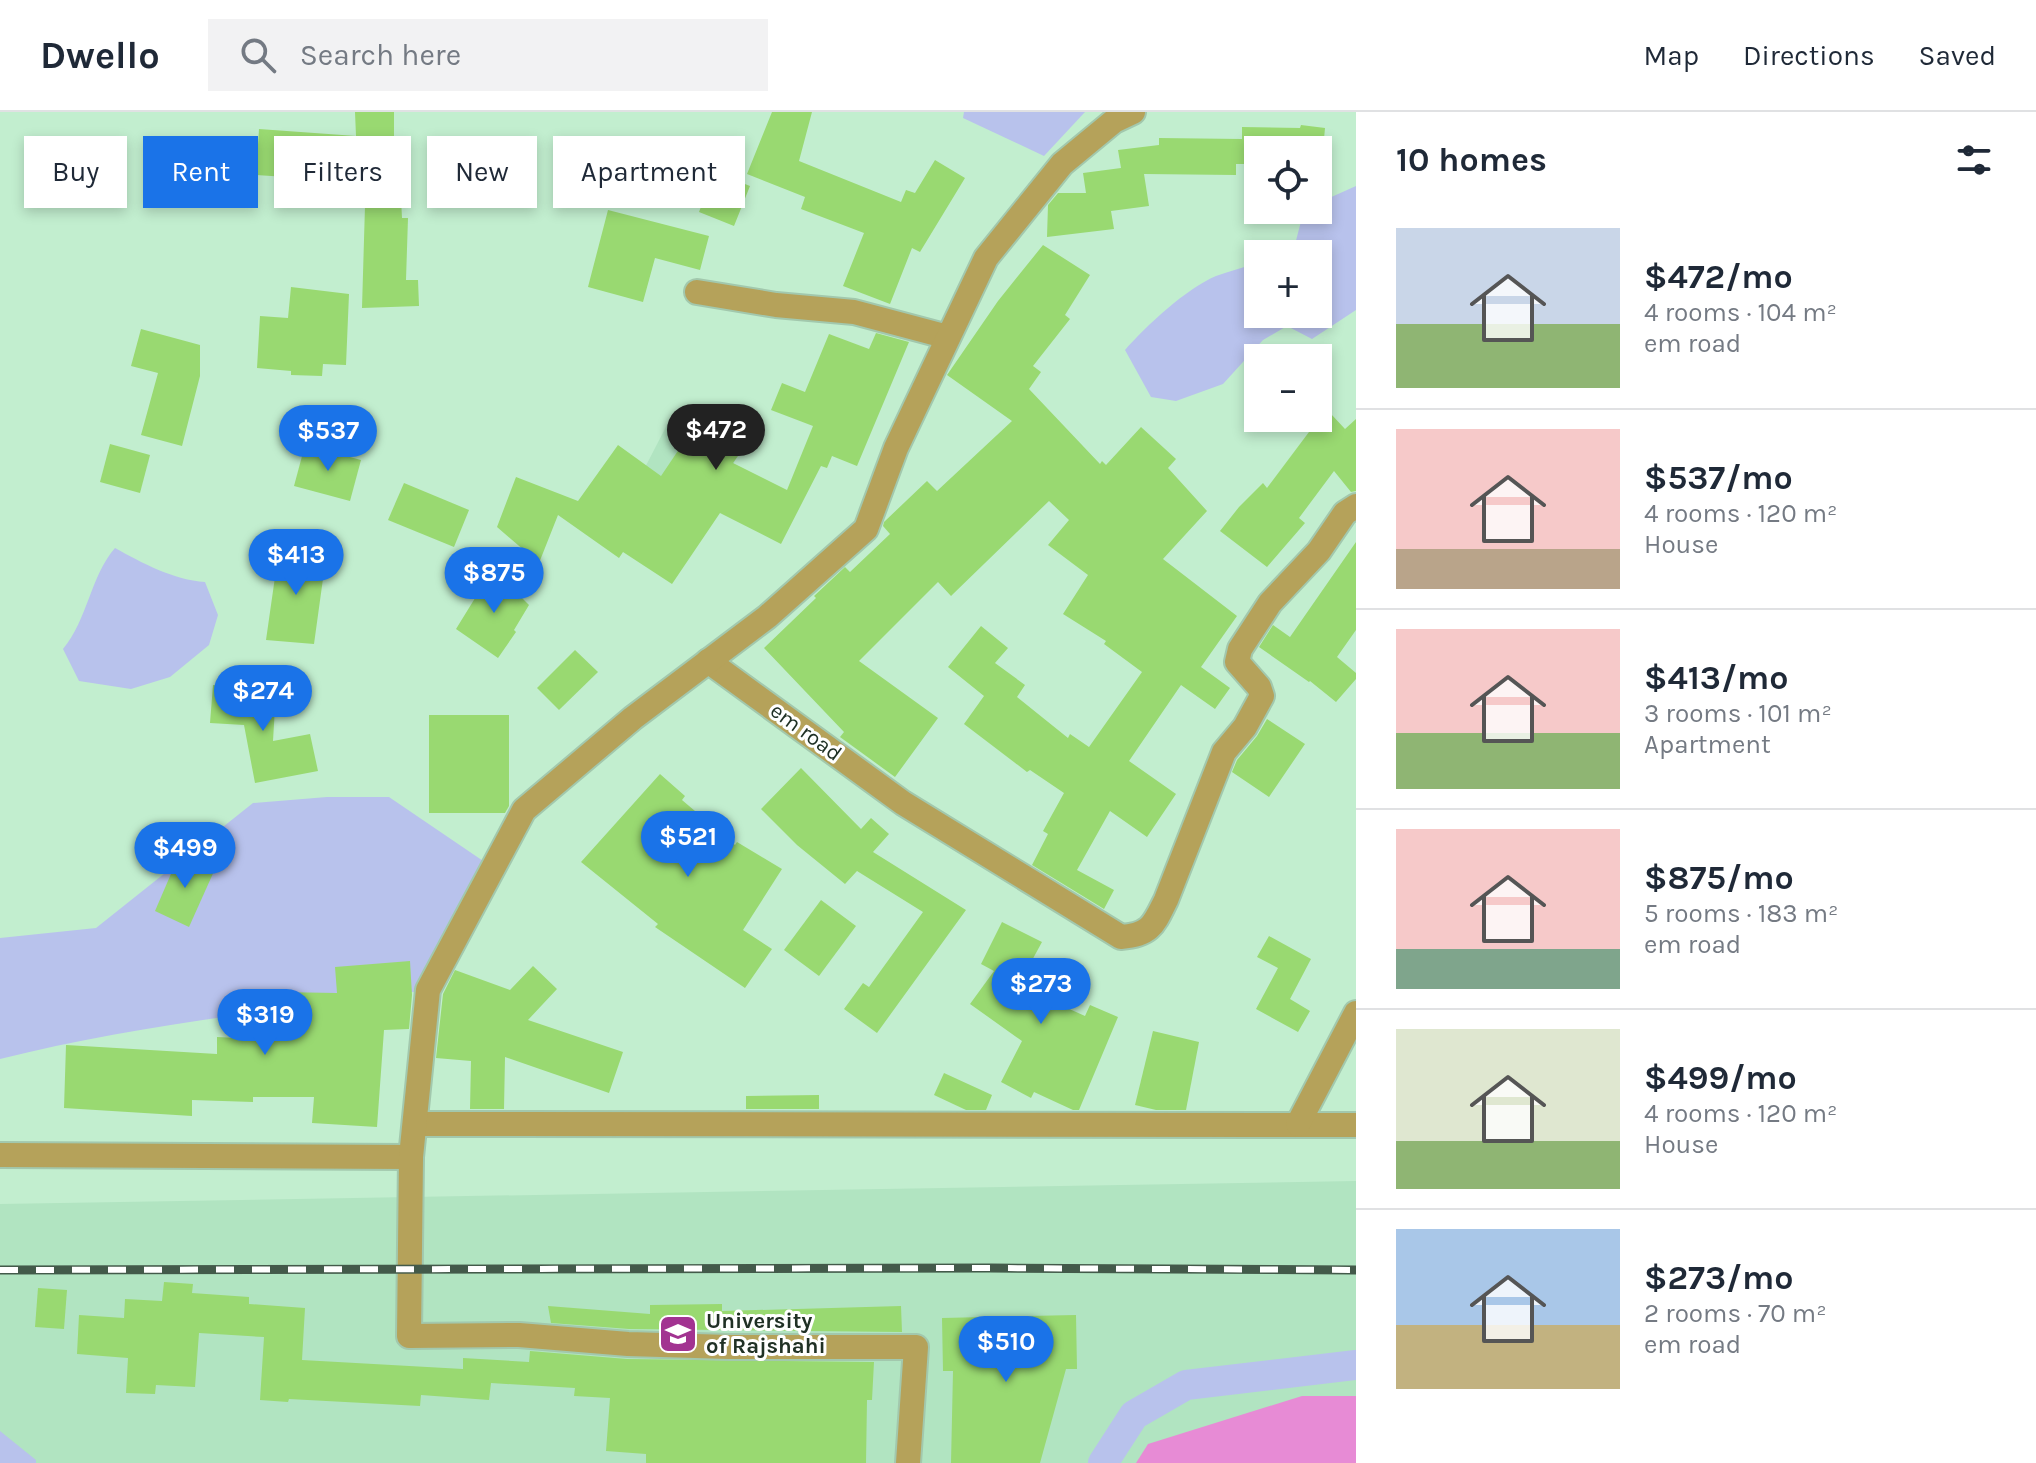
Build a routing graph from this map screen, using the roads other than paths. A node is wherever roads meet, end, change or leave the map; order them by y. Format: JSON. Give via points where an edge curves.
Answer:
{"nodes":[{"id":1,"x":1133,"y":112,"type":"edge"},
{"id":2,"x":697,"y":292,"type":"dead end"},
{"id":3,"x":948,"y":337,"type":"junction"},
{"id":4,"x":1356,"y":506,"type":"edge"},
{"id":5,"x":708,"y":661,"type":"junction"},
{"id":6,"x":1356,"y":1013,"type":"edge"},
{"id":7,"x":415,"y":1124,"type":"junction"},
{"id":8,"x":1298,"y":1124,"type":"junction"},
{"id":9,"x":1356,"y":1125,"type":"edge"},
{"id":10,"x":0,"y":1155,"type":"edge"},
{"id":11,"x":411,"y":1157,"type":"junction"},
{"id":12,"x":908,"y":1463,"type":"edge"}],
"edges":[{"from":1,"to":3,"type":"street","via":[[1114,121],[1052,176],[986,258]]},
{"from":2,"to":3,"type":"street","via":[[854,312]]},
{"from":3,"to":5,"type":"street","via":[[896,448],[866,529],[767,617]]},
{"from":4,"to":5,"type":"street","name":"em road","via":[[1345,513],[1299,575],[1284,585],[1240,649],[1237,662],[1262,696],[1224,752],[1166,900],[1148,931],[1135,936],[1121,937],[903,803]]},
{"from":5,"to":7,"type":"street","via":[[524,810],[428,990]]},
{"from":6,"to":8,"type":"street"},
{"from":7,"to":8,"type":"street"},
{"from":7,"to":11,"type":"street"},
{"from":8,"to":9,"type":"street"},
{"from":10,"to":11,"type":"street"},
{"from":11,"to":12,"type":"street","via":[[409,1336],[519,1335],[729,1347],[916,1347]]}]}
